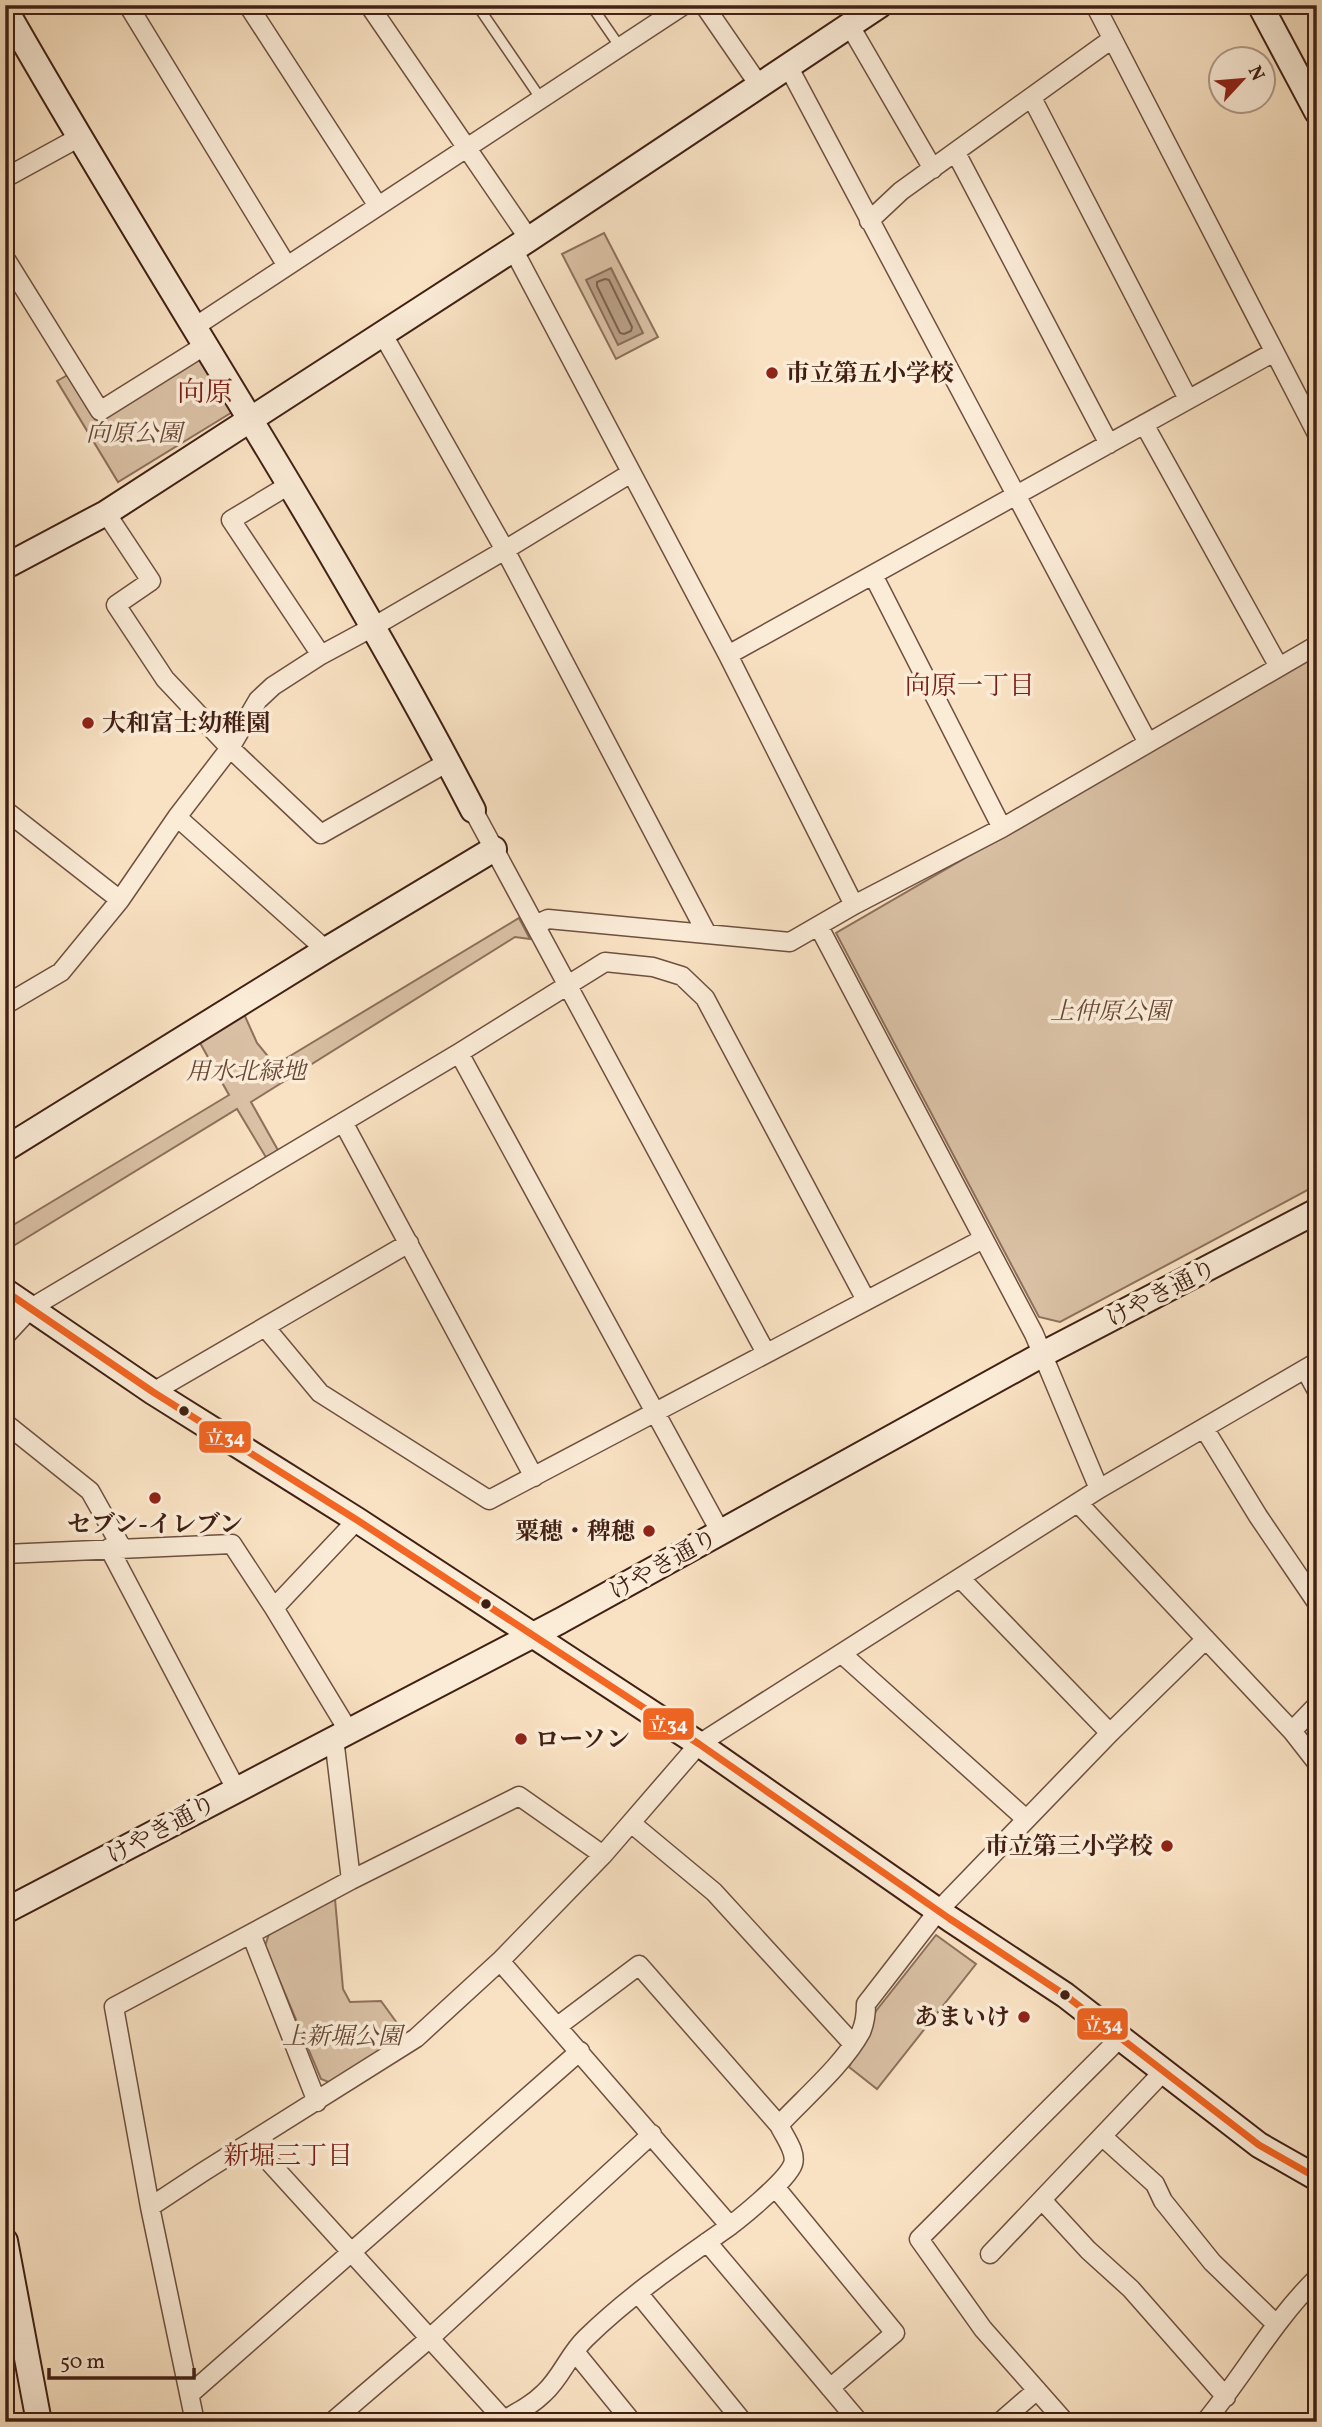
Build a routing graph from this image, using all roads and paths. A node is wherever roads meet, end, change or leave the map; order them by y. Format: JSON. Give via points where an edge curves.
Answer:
{"nodes":[{"id":1,"x":128,"y":5,"type":"edge"},
{"id":2,"x":248,"y":5,"type":"edge"},
{"id":3,"x":369,"y":5,"type":"edge"},
{"id":4,"x":477,"y":5,"type":"edge"},
{"id":5,"x":591,"y":5,"type":"edge"},
{"id":6,"x":684,"y":5,"type":"edge"},
{"id":7,"x":704,"y":5,"type":"edge"},
{"id":8,"x":880,"y":5,"type":"edge"},
{"id":9,"x":1095,"y":5,"type":"edge"},
{"id":10,"x":1261,"y":5,"type":"edge"},
{"id":11,"x":5,"y":9,"type":"edge"},
{"id":12,"x":850,"y":26,"type":"junction"},
{"id":13,"x":1112,"y":39,"type":"junction"},
{"id":14,"x":620,"y":47,"type":"junction"},
{"id":15,"x":788,"y":66,"type":"junction"},
{"id":16,"x":759,"y":85,"type":"junction"},
{"id":17,"x":1032,"y":98,"type":"junction"},
{"id":18,"x":541,"y":99,"type":"junction"},
{"id":19,"x":1317,"y":112,"type":"edge"},
{"id":20,"x":78,"y":138,"type":"junction"},
{"id":21,"x":468,"y":147,"type":"junction"},
{"id":22,"x":956,"y":153,"type":"junction"},
{"id":23,"x":933,"y":169,"type":"junction"},
{"id":24,"x":5,"y":177,"type":"edge"},
{"id":25,"x":378,"y":206,"type":"junction"},
{"id":26,"x":869,"y":221,"type":"junction"},
{"id":27,"x":521,"y":244,"type":"junction"},
{"id":28,"x":5,"y":258,"type":"edge"},
{"id":29,"x":287,"y":266,"type":"junction"},
{"id":30,"x":382,"y":333,"type":"junction"},
{"id":31,"x":199,"y":337,"type":"junction"},
{"id":32,"x":1274,"y":352,"type":"junction"},
{"id":33,"x":1188,"y":399,"type":"junction"},
{"id":34,"x":250,"y":419,"type":"junction"},
{"id":35,"x":1144,"y":424,"type":"junction"},
{"id":36,"x":1317,"y":435,"type":"edge"},
{"id":37,"x":1109,"y":444,"type":"junction"},
{"id":38,"x":631,"y":473,"type":"junction"},
{"id":39,"x":289,"y":485,"type":"junction"},
{"id":40,"x":1016,"y":495,"type":"junction"},
{"id":41,"x":106,"y":513,"type":"junction"},
{"id":42,"x":505,"y":550,"type":"junction"},
{"id":43,"x":8,"y":565,"type":"edge"},
{"id":44,"x":873,"y":575,"type":"junction"},
{"id":45,"x":373,"y":627,"type":"junction"},
{"id":46,"x":1317,"y":645,"type":"edge"},
{"id":47,"x":321,"y":654,"type":"junction"},
{"id":48,"x":728,"y":656,"type":"junction"},
{"id":49,"x":1279,"y":667,"type":"junction"},
{"id":50,"x":1148,"y":743,"type":"junction"},
{"id":51,"x":229,"y":748,"type":"junction"},
{"id":52,"x":448,"y":762,"type":"junction"},
{"id":53,"x":5,"y":810,"type":"edge"},
{"id":54,"x":473,"y":810,"type":"joint"},
{"id":55,"x":177,"y":817,"type":"junction"},
{"id":56,"x":1002,"y":828,"type":"junction"},
{"id":57,"x":494,"y":849,"type":"junction"},
{"id":58,"x":120,"y":900,"type":"junction"},
{"id":59,"x":854,"y":905,"type":"junction"},
{"id":60,"x":534,"y":925,"type":"junction"},
{"id":61,"x":819,"y":927,"type":"junction"},
{"id":62,"x":707,"y":934,"type":"junction"},
{"id":63,"x":326,"y":950,"type":"junction"},
{"id":64,"x":568,"y":987,"type":"junction"},
{"id":65,"x":9,"y":998,"type":"edge"},
{"id":66,"x":459,"y":1053,"type":"junction"},
{"id":67,"x":343,"y":1122,"type":"junction"},
{"id":68,"x":5,"y":1149,"type":"edge"},
{"id":69,"x":1317,"y":1211,"type":"edge"},
{"id":70,"x":983,"y":1239,"type":"junction"},
{"id":71,"x":408,"y":1244,"type":"junction"},
{"id":72,"x":18,"y":1300,"type":"edge"},
{"id":73,"x":866,"y":1300,"type":"junction"},
{"id":74,"x":265,"y":1327,"type":"junction"},
{"id":75,"x":5,"y":1336,"type":"edge"},
{"id":76,"x":766,"y":1353,"type":"junction"},
{"id":77,"x":1044,"y":1353,"type":"junction"},
{"id":78,"x":1311,"y":1365,"type":"edge"},
{"id":79,"x":1317,"y":1391,"type":"edge"},
{"id":80,"x":153,"y":1392,"type":"junction"},
{"id":81,"x":655,"y":1412,"type":"junction"},
{"id":82,"x":5,"y":1423,"type":"edge"},
{"id":83,"x":1204,"y":1428,"type":"junction"},
{"id":84,"x":534,"y":1477,"type":"junction"},
{"id":85,"x":1099,"y":1489,"type":"junction"},
{"id":86,"x":1079,"y":1504,"type":"junction"},
{"id":87,"x":357,"y":1520,"type":"junction"},
{"id":88,"x":721,"y":1532,"type":"junction"},
{"id":89,"x":116,"y":1548,"type":"junction"},
{"id":90,"x":5,"y":1553,"type":"edge"},
{"id":91,"x":961,"y":1579,"type":"junction"},
{"id":92,"x":1317,"y":1603,"type":"edge"},
{"id":93,"x":274,"y":1608,"type":"junction"},
{"id":94,"x":533,"y":1634,"type":"junction"},
{"id":95,"x":1206,"y":1639,"type":"junction"},
{"id":96,"x":842,"y":1654,"type":"junction"},
{"id":97,"x":1317,"y":1705,"type":"edge"},
{"id":98,"x":1292,"y":1731,"type":"junction"},
{"id":99,"x":1110,"y":1732,"type":"junction"},
{"id":100,"x":341,"y":1734,"type":"junction"},
{"id":101,"x":699,"y":1744,"type":"junction"},
{"id":102,"x":1317,"y":1763,"type":"edge"},
{"id":103,"x":236,"y":1789,"type":"junction"},
{"id":104,"x":1026,"y":1819,"type":"junction"},
{"id":105,"x":631,"y":1823,"type":"junction"},
{"id":106,"x":603,"y":1855,"type":"junction"},
{"id":107,"x":351,"y":1880,"type":"junction"},
{"id":108,"x":5,"y":1911,"type":"edge"},
{"id":109,"x":938,"y":1911,"type":"junction"},
{"id":110,"x":251,"y":1934,"type":"junction"},
{"id":111,"x":500,"y":1961,"type":"junction"},
{"id":112,"x":558,"y":2026,"type":"junction"},
{"id":113,"x":1120,"y":2038,"type":"junction"},
{"id":114,"x":852,"y":2043,"type":"junction"},
{"id":115,"x":580,"y":2051,"type":"junction"},
{"id":116,"x":1163,"y":2072,"type":"junction"},
{"id":117,"x":317,"y":2102,"type":"junction"},
{"id":118,"x":779,"y":2125,"type":"junction"},
{"id":119,"x":652,"y":2134,"type":"junction"},
{"id":120,"x":1103,"y":2137,"type":"junction"},
{"id":121,"x":251,"y":2143,"type":"junction"},
{"id":122,"x":1317,"y":2178,"type":"edge"},
{"id":123,"x":775,"y":2186,"type":"junction"},
{"id":124,"x":1042,"y":2200,"type":"junction"},
{"id":125,"x":150,"y":2207,"type":"junction"},
{"id":126,"x":730,"y":2227,"type":"junction"},
{"id":127,"x":5,"y":2241,"type":"edge"},
{"id":128,"x":707,"y":2242,"type":"junction"},
{"id":129,"x":351,"y":2252,"type":"junction"},
{"id":130,"x":990,"y":2254,"type":"dead end"},
{"id":131,"x":1317,"y":2278,"type":"edge"},
{"id":132,"x":638,"y":2293,"type":"junction"},
{"id":133,"x":1276,"y":2324,"type":"junction"},
{"id":134,"x":429,"y":2338,"type":"junction"},
{"id":135,"x":575,"y":2352,"type":"junction"},
{"id":136,"x":830,"y":2388,"type":"junction"},
{"id":137,"x":1037,"y":2390,"type":"junction"},
{"id":138,"x":190,"y":2394,"type":"junction"},
{"id":139,"x":1226,"y":2397,"type":"junction"},
{"id":140,"x":502,"y":2421,"type":"edge"},
{"id":141,"x":39,"y":2422,"type":"edge"},
{"id":142,"x":195,"y":2422,"type":"edge"},
{"id":143,"x":332,"y":2422,"type":"edge"},
{"id":144,"x":632,"y":2422,"type":"edge"},
{"id":145,"x":743,"y":2422,"type":"edge"},
{"id":146,"x":859,"y":2422,"type":"edge"},
{"id":147,"x":1000,"y":2422,"type":"edge"},
{"id":148,"x":1065,"y":2422,"type":"edge"},
{"id":149,"x":1206,"y":2422,"type":"edge"}],
"edges":[{"from":1,"to":29,"type":"street"},
{"from":2,"to":25,"type":"street"},
{"from":3,"to":21,"type":"street"},
{"from":4,"to":18,"type":"lane"},
{"from":5,"to":14,"type":"lane"},
{"from":6,"to":14,"type":"street"},
{"from":7,"to":16,"type":"street"},
{"from":8,"to":12,"type":"street"},
{"from":9,"to":13,"type":"street"},
{"from":10,"to":19,"type":"street"},
{"from":11,"to":20,"type":"street"},
{"from":12,"to":15,"type":"street"},
{"from":12,"to":23,"type":"street"},
{"from":13,"to":17,"type":"street"},
{"from":13,"to":32,"type":"street"},
{"from":14,"to":18,"type":"street"},
{"from":15,"to":16,"type":"street"},
{"from":15,"to":26,"type":"street"},
{"from":16,"to":27,"type":"street"},
{"from":17,"to":22,"type":"street"},
{"from":17,"to":33,"type":"street"},
{"from":18,"to":21,"type":"street"},
{"from":20,"to":24,"type":"street"},
{"from":20,"to":31,"type":"street"},
{"from":21,"to":25,"type":"street"},
{"from":21,"to":27,"type":"street"},
{"from":22,"to":23,"type":"street"},
{"from":22,"to":37,"type":"street"},
{"from":23,"to":26,"type":"street"},
{"from":25,"to":29,"type":"street"},
{"from":26,"to":40,"type":"street"},
{"from":27,"to":30,"type":"street"},
{"from":27,"to":38,"type":"street"},
{"from":28,"to":31,"type":"street","via":[[100,411]]},
{"from":29,"to":31,"type":"street"},
{"from":30,"to":34,"type":"street"},
{"from":30,"to":42,"type":"street"},
{"from":31,"to":34,"type":"street"},
{"from":32,"to":33,"type":"street"},
{"from":32,"to":36,"type":"street"},
{"from":33,"to":35,"type":"street"},
{"from":34,"to":39,"type":"street"},
{"from":34,"to":41,"type":"street"},
{"from":35,"to":37,"type":"street"},
{"from":35,"to":49,"type":"street"},
{"from":37,"to":40,"type":"street"},
{"from":38,"to":42,"type":"street"},
{"from":38,"to":48,"type":"street"},
{"from":39,"to":45,"type":"street"},
{"from":39,"to":47,"type":"street","via":[[231,520]]},
{"from":40,"to":44,"type":"street"},
{"from":40,"to":50,"type":"street"},
{"from":41,"to":43,"type":"street"},
{"from":41,"to":51,"type":"street","via":[[152,581],[116,605],[164,679]]},
{"from":42,"to":45,"type":"street"},
{"from":42,"to":62,"type":"street"},
{"from":44,"to":48,"type":"street"},
{"from":44,"to":56,"type":"street"},
{"from":45,"to":47,"type":"street"},
{"from":45,"to":52,"type":"street"},
{"from":46,"to":49,"type":"street"},
{"from":47,"to":51,"type":"street","via":[[258,699]]},
{"from":48,"to":59,"type":"street"},
{"from":49,"to":50,"type":"street"},
{"from":50,"to":56,"type":"street"},
{"from":51,"to":52,"type":"street","via":[[321,834]]},
{"from":51,"to":55,"type":"street"},
{"from":52,"to":54,"type":"street"},
{"from":53,"to":58,"type":"street"},
{"from":54,"to":57,"type":"street"},
{"from":55,"to":58,"type":"street"},
{"from":55,"to":63,"type":"street"},
{"from":56,"to":59,"type":"street"},
{"from":57,"to":60,"type":"street"},
{"from":57,"to":63,"type":"street"},
{"from":58,"to":65,"type":"street","via":[[61,972]]},
{"from":59,"to":61,"type":"street"},
{"from":60,"to":62,"type":"street","via":[[548,919]]},
{"from":60,"to":64,"type":"street"},
{"from":61,"to":62,"type":"street","via":[[790,942]]},
{"from":61,"to":70,"type":"street"},
{"from":63,"to":68,"type":"street"},
{"from":64,"to":66,"type":"street"},
{"from":64,"to":73,"type":"street","via":[[605,962],[653,967],[682,976],[705,998]]},
{"from":64,"to":76,"type":"street"},
{"from":66,"to":67,"type":"street"},
{"from":66,"to":81,"type":"street"},
{"from":67,"to":71,"type":"street"},
{"from":67,"to":72,"type":"street"},
{"from":69,"to":77,"type":"street","name":"けやき通り"},
{"from":70,"to":73,"type":"street"},
{"from":70,"to":77,"type":"street"},
{"from":71,"to":74,"type":"street"},
{"from":71,"to":84,"type":"street"},
{"from":72,"to":75,"type":"street"},
{"from":72,"to":80,"type":"street"},
{"from":73,"to":76,"type":"street"},
{"from":74,"to":80,"type":"street"},
{"from":74,"to":84,"type":"street","via":[[320,1394],[489,1500]]},
{"from":76,"to":81,"type":"street"},
{"from":77,"to":85,"type":"street"},
{"from":77,"to":88,"type":"street","name":"けやき通り"},
{"from":78,"to":79,"type":"street"},
{"from":78,"to":83,"type":"street"},
{"from":80,"to":87,"type":"street"},
{"from":81,"to":84,"type":"street"},
{"from":81,"to":88,"type":"street"},
{"from":82,"to":89,"type":"street","via":[[90,1491]]},
{"from":83,"to":85,"type":"street"},
{"from":83,"to":92,"type":"street"},
{"from":85,"to":86,"type":"street"},
{"from":86,"to":91,"type":"street"},
{"from":86,"to":95,"type":"street"},
{"from":87,"to":93,"type":"street"},
{"from":87,"to":94,"type":"street"},
{"from":88,"to":94,"type":"street","name":"けやき通り"},
{"from":89,"to":90,"type":"street"},
{"from":89,"to":93,"type":"street","via":[[233,1544]]},
{"from":89,"to":103,"type":"street"},
{"from":91,"to":96,"type":"street"},
{"from":91,"to":99,"type":"street"},
{"from":93,"to":100,"type":"street"},
{"from":94,"to":100,"type":"street","name":"けやき通り"},
{"from":94,"to":101,"type":"street"},
{"from":95,"to":98,"type":"street"},
{"from":95,"to":99,"type":"street"},
{"from":96,"to":101,"type":"street"},
{"from":96,"to":104,"type":"street"},
{"from":97,"to":98,"type":"street"},
{"from":98,"to":102,"type":"street"},
{"from":99,"to":104,"type":"street"},
{"from":100,"to":103,"type":"street","name":"けやき通り"},
{"from":100,"to":107,"type":"street"},
{"from":101,"to":105,"type":"street"},
{"from":101,"to":109,"type":"street"},
{"from":103,"to":108,"type":"street","name":"けやき通り"},
{"from":104,"to":109,"type":"street"},
{"from":105,"to":106,"type":"street"},
{"from":105,"to":114,"type":"street","via":[[714,1892]]},
{"from":106,"to":107,"type":"street","via":[[519,1796]]},
{"from":106,"to":111,"type":"street"},
{"from":107,"to":110,"type":"street"},
{"from":109,"to":113,"type":"street","via":[[1065,1995]]},
{"from":109,"to":114,"type":"street","via":[[866,2004],[861,2031]]},
{"from":110,"to":117,"type":"street"},
{"from":110,"to":125,"type":"street","via":[[114,2007]]},
{"from":111,"to":112,"type":"street"},
{"from":111,"to":117,"type":"street","via":[[416,2038]]},
{"from":112,"to":115,"type":"street"},
{"from":112,"to":118,"type":"street","via":[[639,1965]]},
{"from":113,"to":116,"type":"street"},
{"from":113,"to":137,"type":"street","via":[[919,2239],[983,2329]]},
{"from":114,"to":118,"type":"street"},
{"from":115,"to":119,"type":"street"},
{"from":115,"to":129,"type":"street"},
{"from":116,"to":120,"type":"street"},
{"from":116,"to":122,"type":"street","via":[[1259,2145]]},
{"from":117,"to":121,"type":"street"},
{"from":118,"to":123,"type":"street","via":[[794,2157]]},
{"from":119,"to":126,"type":"street"},
{"from":119,"to":134,"type":"street"},
{"from":120,"to":124,"type":"street"},
{"from":120,"to":133,"type":"street","via":[[1155,2184],[1163,2202],[1212,2262]]},
{"from":121,"to":125,"type":"street"},
{"from":121,"to":129,"type":"street"},
{"from":123,"to":126,"type":"street"},
{"from":123,"to":136,"type":"street","via":[[895,2333]]},
{"from":124,"to":130,"type":"street"},
{"from":124,"to":139,"type":"street","via":[[1131,2289]]},
{"from":125,"to":138,"type":"street"},
{"from":126,"to":128,"type":"street"},
{"from":127,"to":141,"type":"street"},
{"from":128,"to":132,"type":"street"},
{"from":128,"to":136,"type":"street"},
{"from":129,"to":134,"type":"street"},
{"from":129,"to":138,"type":"street"},
{"from":131,"to":133,"type":"street"},
{"from":132,"to":135,"type":"street"},
{"from":132,"to":145,"type":"street"},
{"from":133,"to":139,"type":"street"},
{"from":134,"to":140,"type":"street"},
{"from":134,"to":143,"type":"street"},
{"from":135,"to":140,"type":"street","via":[[546,2392]]},
{"from":135,"to":144,"type":"street"},
{"from":136,"to":146,"type":"street"},
{"from":137,"to":147,"type":"street"},
{"from":137,"to":148,"type":"street"},
{"from":138,"to":142,"type":"street"},
{"from":139,"to":149,"type":"street"}]}
